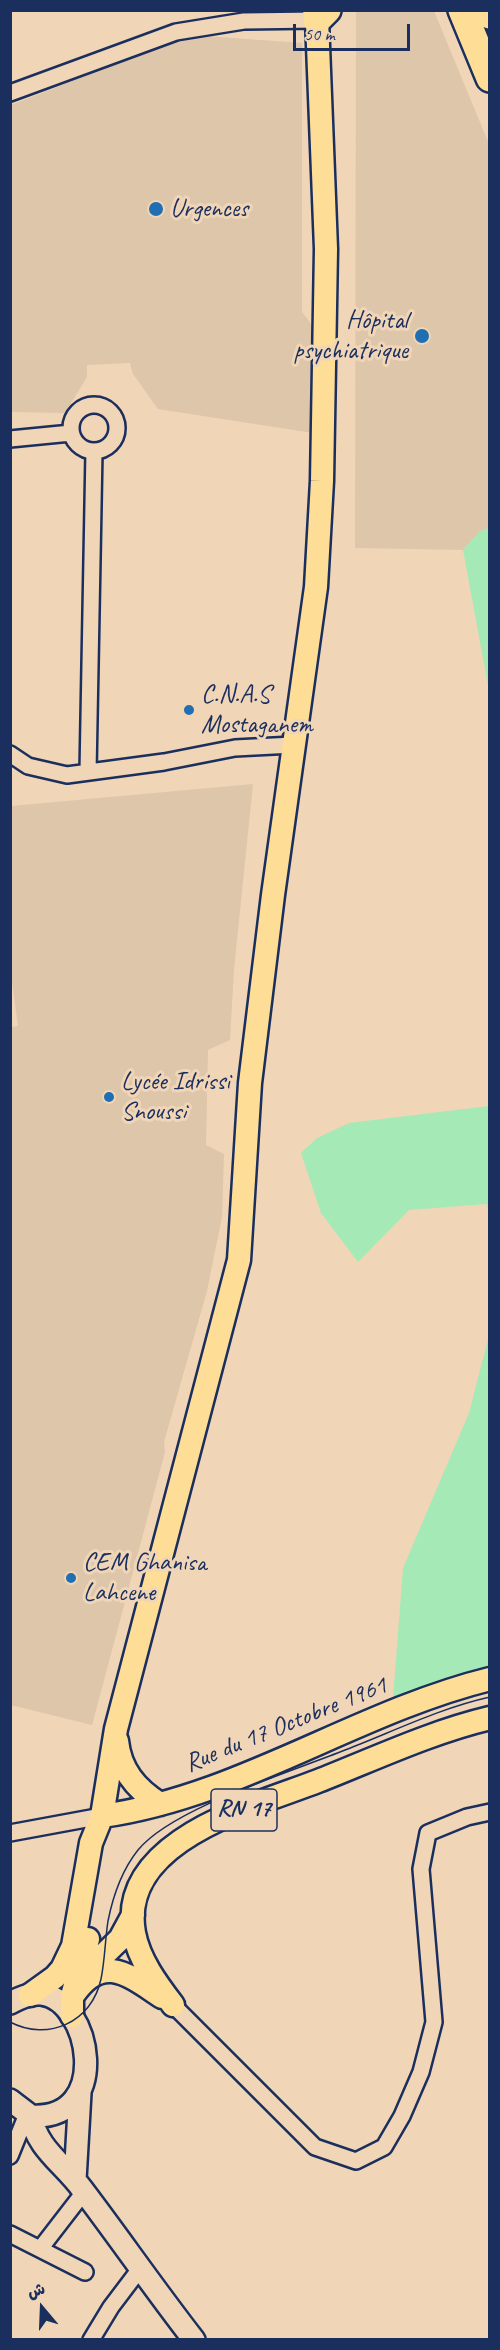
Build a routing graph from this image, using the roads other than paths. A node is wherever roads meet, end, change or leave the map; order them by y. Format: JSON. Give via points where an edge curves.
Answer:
{"nodes":[{"id":1,"x":462,"y":10,"type":"edge"},
{"id":2,"x":488,"y":10,"type":"edge"},
{"id":3,"x":319,"y":14,"type":"edge"},
{"id":4,"x":489,"y":15,"type":"edge"},
{"id":5,"x":489,"y":78,"type":"edge"},
{"id":6,"x":10,"y":93,"type":"edge"},
{"id":7,"x":71,"y":433,"type":"junction"},
{"id":8,"x":10,"y":439,"type":"edge"},
{"id":9,"x":94,"y":451,"type":"junction"},
{"id":10,"x":293,"y":745,"type":"junction"},
{"id":11,"x":10,"y":754,"type":"edge"},
{"id":12,"x":88,"y":772,"type":"junction"},
{"id":13,"x":489,"y":1679,"type":"edge"},
{"id":14,"x":489,"y":1718,"type":"edge"},
{"id":15,"x":116,"y":1729,"type":"junction"},
{"id":16,"x":160,"y":1804,"type":"junction"},
{"id":17,"x":489,"y":1812,"type":"edge"},
{"id":18,"x":102,"y":1816,"type":"junction"},
{"id":19,"x":10,"y":1833,"type":"edge"},
{"id":20,"x":133,"y":1915,"type":"junction"},
{"id":21,"x":74,"y":1997,"type":"junction"},
{"id":22,"x":20,"y":1999,"type":"edge"},
{"id":23,"x":173,"y":2005,"type":"junction"},
{"id":24,"x":80,"y":2093,"type":"junction"},
{"id":25,"x":10,"y":2100,"type":"edge"},
{"id":26,"x":29,"y":2115,"type":"junction"},
{"id":27,"x":10,"y":2156,"type":"edge"},
{"id":28,"x":80,"y":2186,"type":"junction"},
{"id":29,"x":10,"y":2234,"type":"edge"},
{"id":30,"x":40,"y":2249,"type":"junction"},
{"id":31,"x":139,"y":2270,"type":"junction"},
{"id":32,"x":85,"y":2272,"type":"dead end"},
{"id":33,"x":91,"y":2340,"type":"edge"},
{"id":34,"x":194,"y":2340,"type":"edge"}],
"edges":[{"from":1,"to":5,"type":"highway"},
{"from":2,"to":4,"type":"highway"},
{"from":3,"to":6,"type":"street","via":[[176,32]]},
{"from":3,"to":10,"type":"main road","via":[[326,249],[322,482],[316,586]]},
{"from":7,"to":8,"type":"street"},
{"from":7,"to":9,"type":"street","via":[[79,446]]},
{"from":7,"to":9,"type":"street","via":[[73,418],[83,408],[97,405],[111,412],[117,426],[113,440]]},
{"from":9,"to":12,"type":"street"},
{"from":10,"to":12,"type":"street","via":[[235,748]]},
{"from":10,"to":15,"type":"main road","via":[[248,1096],[239,1260]]},
{"from":11,"to":12,"type":"street","via":[[28,766],[67,775]]},
{"from":13,"to":16,"type":"main road","name":"Rue du 17 Octobre 1961","number":"RN 17","via":[[430,1696],[195,1794]]},
{"from":14,"to":20,"type":"main road","number":"RN 17","via":[[443,1732],[194,1831],[175,1844],[149,1872],[140,1886]]},
{"from":15,"to":16,"type":"main road","via":[[123,1765],[132,1781]]},
{"from":15,"to":18,"type":"main road"},
{"from":16,"to":18,"type":"main road","name":"Rue du 17 Octobre 1961","number":"RN 17"},
{"from":17,"to":23,"type":"street","via":[[428,1833],[422,1869],[434,2022],[421,2072],[384,2147],[356,2161],[315,2146]]},
{"from":18,"to":19,"type":"street"},
{"from":18,"to":21,"type":"main road","via":[[104,1844]]},
{"from":18,"to":22,"type":"main road","via":[[92,1843],[68,1958],[55,1977]]},
{"from":20,"to":21,"type":"main road","via":[[120,1939]]},
{"from":20,"to":23,"type":"main road","number":"RN 17","via":[[139,1950]]},
{"from":21,"to":22,"type":"main road"},
{"from":21,"to":23,"type":"main road","via":[[87,1978],[120,1971]]},
{"from":21,"to":24,"type":"main road","via":[[85,2057]]},
{"from":24,"to":26,"type":"main road","via":[[59,2112]]},
{"from":24,"to":28,"type":"main road"},
{"from":25,"to":26,"type":"main road"},
{"from":26,"to":27,"type":"street"},
{"from":26,"to":28,"type":"main road","via":[[40,2143]]},
{"from":28,"to":30,"type":"street"},
{"from":28,"to":31,"type":"main road"},
{"from":29,"to":30,"type":"street"},
{"from":30,"to":32,"type":"street"},
{"from":31,"to":33,"type":"street"},
{"from":31,"to":34,"type":"main road"}]}
